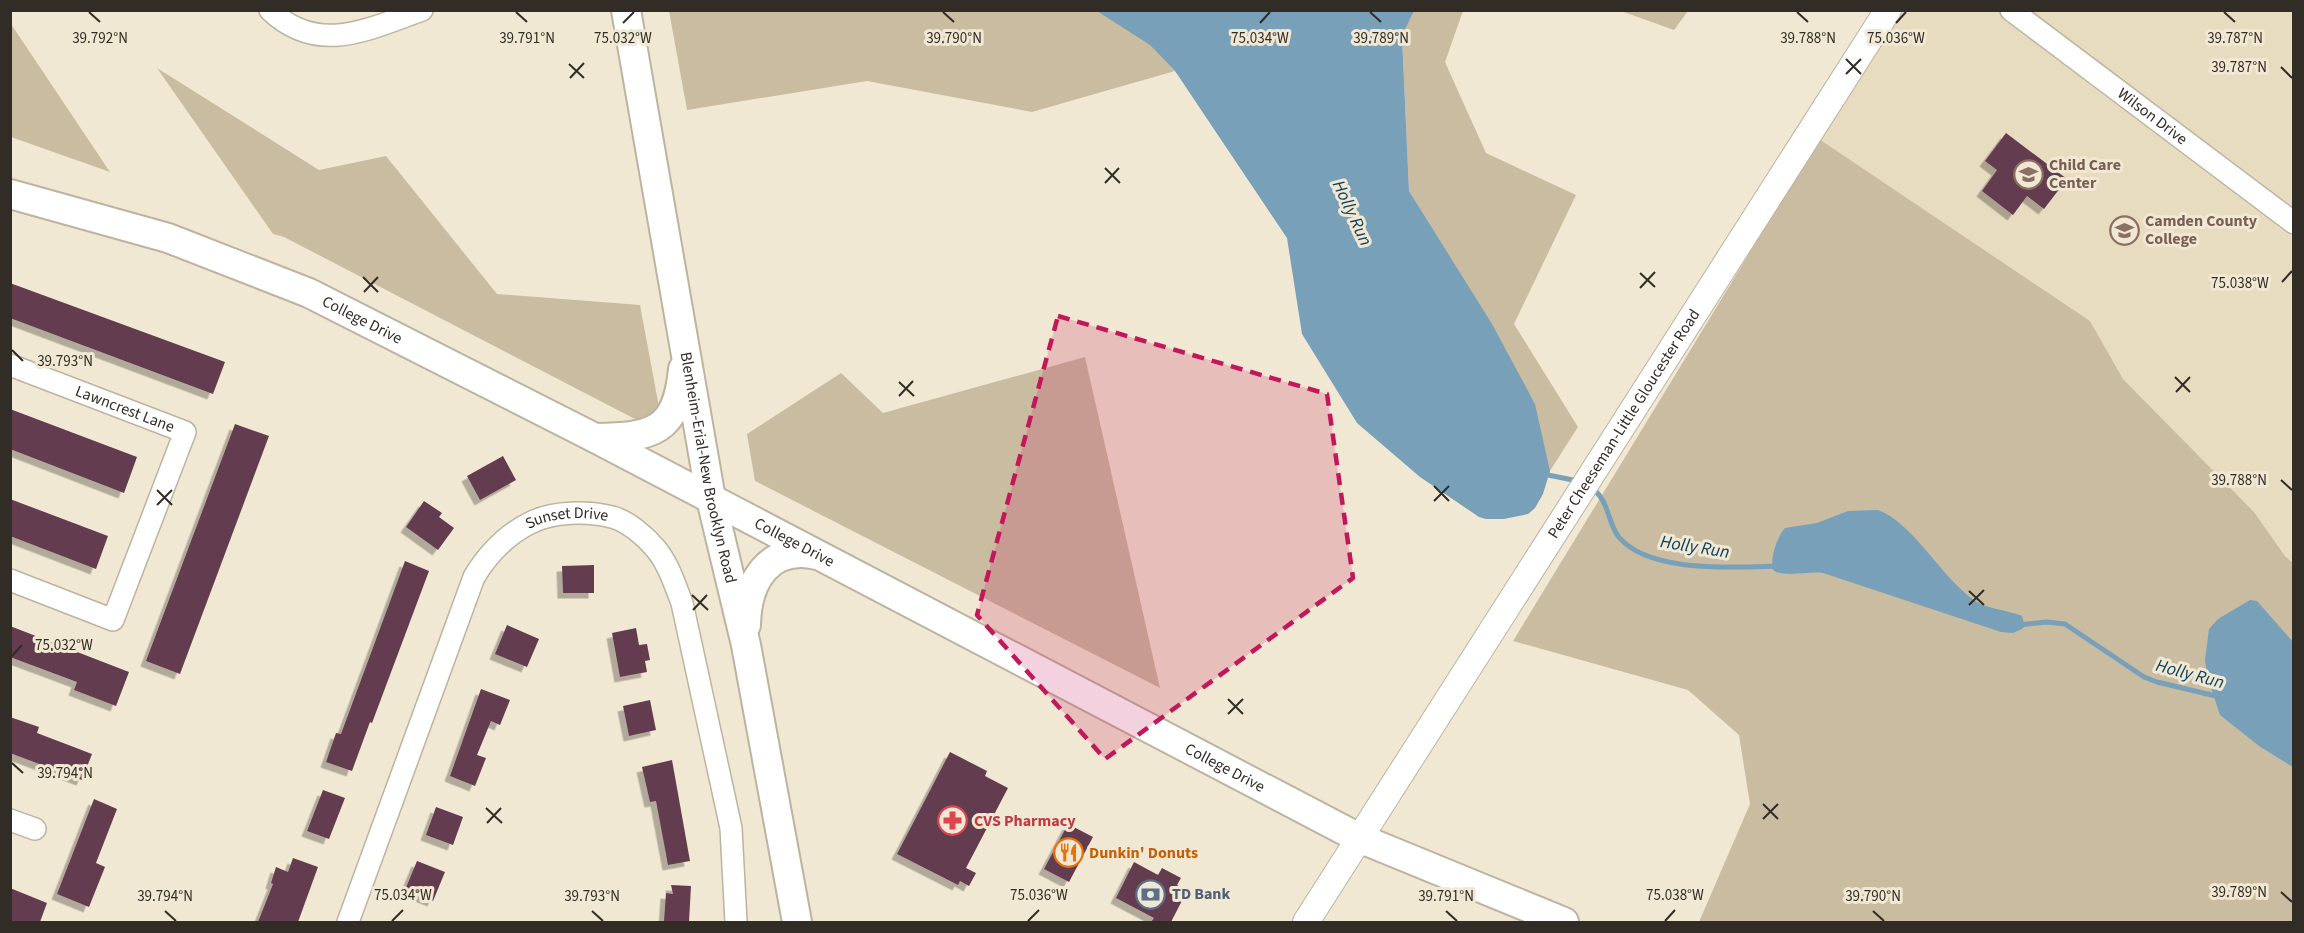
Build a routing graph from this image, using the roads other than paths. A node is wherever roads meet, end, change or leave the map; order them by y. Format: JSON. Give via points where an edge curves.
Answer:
{"nodes":[{"id":1,"x":270,"y":10,"type":"edge"},
{"id":2,"x":422,"y":10,"type":"edge"},
{"id":3,"x":626,"y":10,"type":"edge"},
{"id":4,"x":1888,"y":10,"type":"edge"},
{"id":5,"x":2015,"y":12,"type":"edge"},
{"id":6,"x":10,"y":195,"type":"edge"},
{"id":7,"x":2294,"y":223,"type":"edge"},
{"id":8,"x":682,"y":331,"type":"junction"},
{"id":9,"x":10,"y":366,"type":"edge"},
{"id":10,"x":595,"y":438,"type":"junction"},
{"id":11,"x":711,"y":499,"type":"junction"},
{"id":12,"x":821,"y":556,"type":"junction"},
{"id":13,"x":10,"y":580,"type":"edge"},
{"id":14,"x":746,"y":645,"type":"junction"},
{"id":15,"x":10,"y":820,"type":"edge"},
{"id":16,"x":35,"y":829,"type":"dead end"},
{"id":17,"x":1359,"y":838,"type":"junction"},
{"id":18,"x":348,"y":922,"type":"edge"},
{"id":19,"x":736,"y":922,"type":"edge"},
{"id":20,"x":797,"y":922,"type":"edge"},
{"id":21,"x":1306,"y":922,"type":"edge"},
{"id":22,"x":1564,"y":922,"type":"edge"}],
"edges":[{"from":1,"to":2,"type":"street","via":[[299,30],[321,37],[352,34]]},
{"from":3,"to":8,"type":"main road","name":"Blenheim-Erial-New Brooklyn Road"},
{"from":4,"to":17,"type":"street","name":"Peter Cheeseman-Little Gloucester Road"},
{"from":5,"to":7,"type":"street","name":"Wilson Drive"},
{"from":6,"to":10,"type":"main road","name":"College Drive","via":[[168,238],[309,293]]},
{"from":8,"to":10,"type":"main road","via":[[682,382],[674,406],[661,426],[644,435]]},
{"from":8,"to":11,"type":"main road","name":"Blenheim-Erial-New Brooklyn Road"},
{"from":9,"to":13,"type":"street","name":"Lawncrest Lane","via":[[185,432],[113,620]]},
{"from":10,"to":11,"type":"main road","name":"College Drive"},
{"from":11,"to":12,"type":"main road","name":"College Drive"},
{"from":11,"to":14,"type":"main road","name":"Blenheim-Erial-New Brooklyn Road"},
{"from":12,"to":14,"type":"main road","via":[[791,553],[763,569],[748,606]]},
{"from":12,"to":17,"type":"main road","name":"College Drive"},
{"from":14,"to":20,"type":"main road","name":"Blenheim-Erial-New Brooklyn Road"},
{"from":15,"to":16,"type":"street"},
{"from":17,"to":21,"type":"street","name":"Peter Cheeseman-Little Gloucester Road"},
{"from":17,"to":22,"type":"main road","name":"College Drive"},
{"from":18,"to":19,"type":"street","name":"Sunset Drive","via":[[474,577],[498,545],[530,523],[578,513],[613,517],[639,532],[669,568],[682,603],[730,828]]}]}
